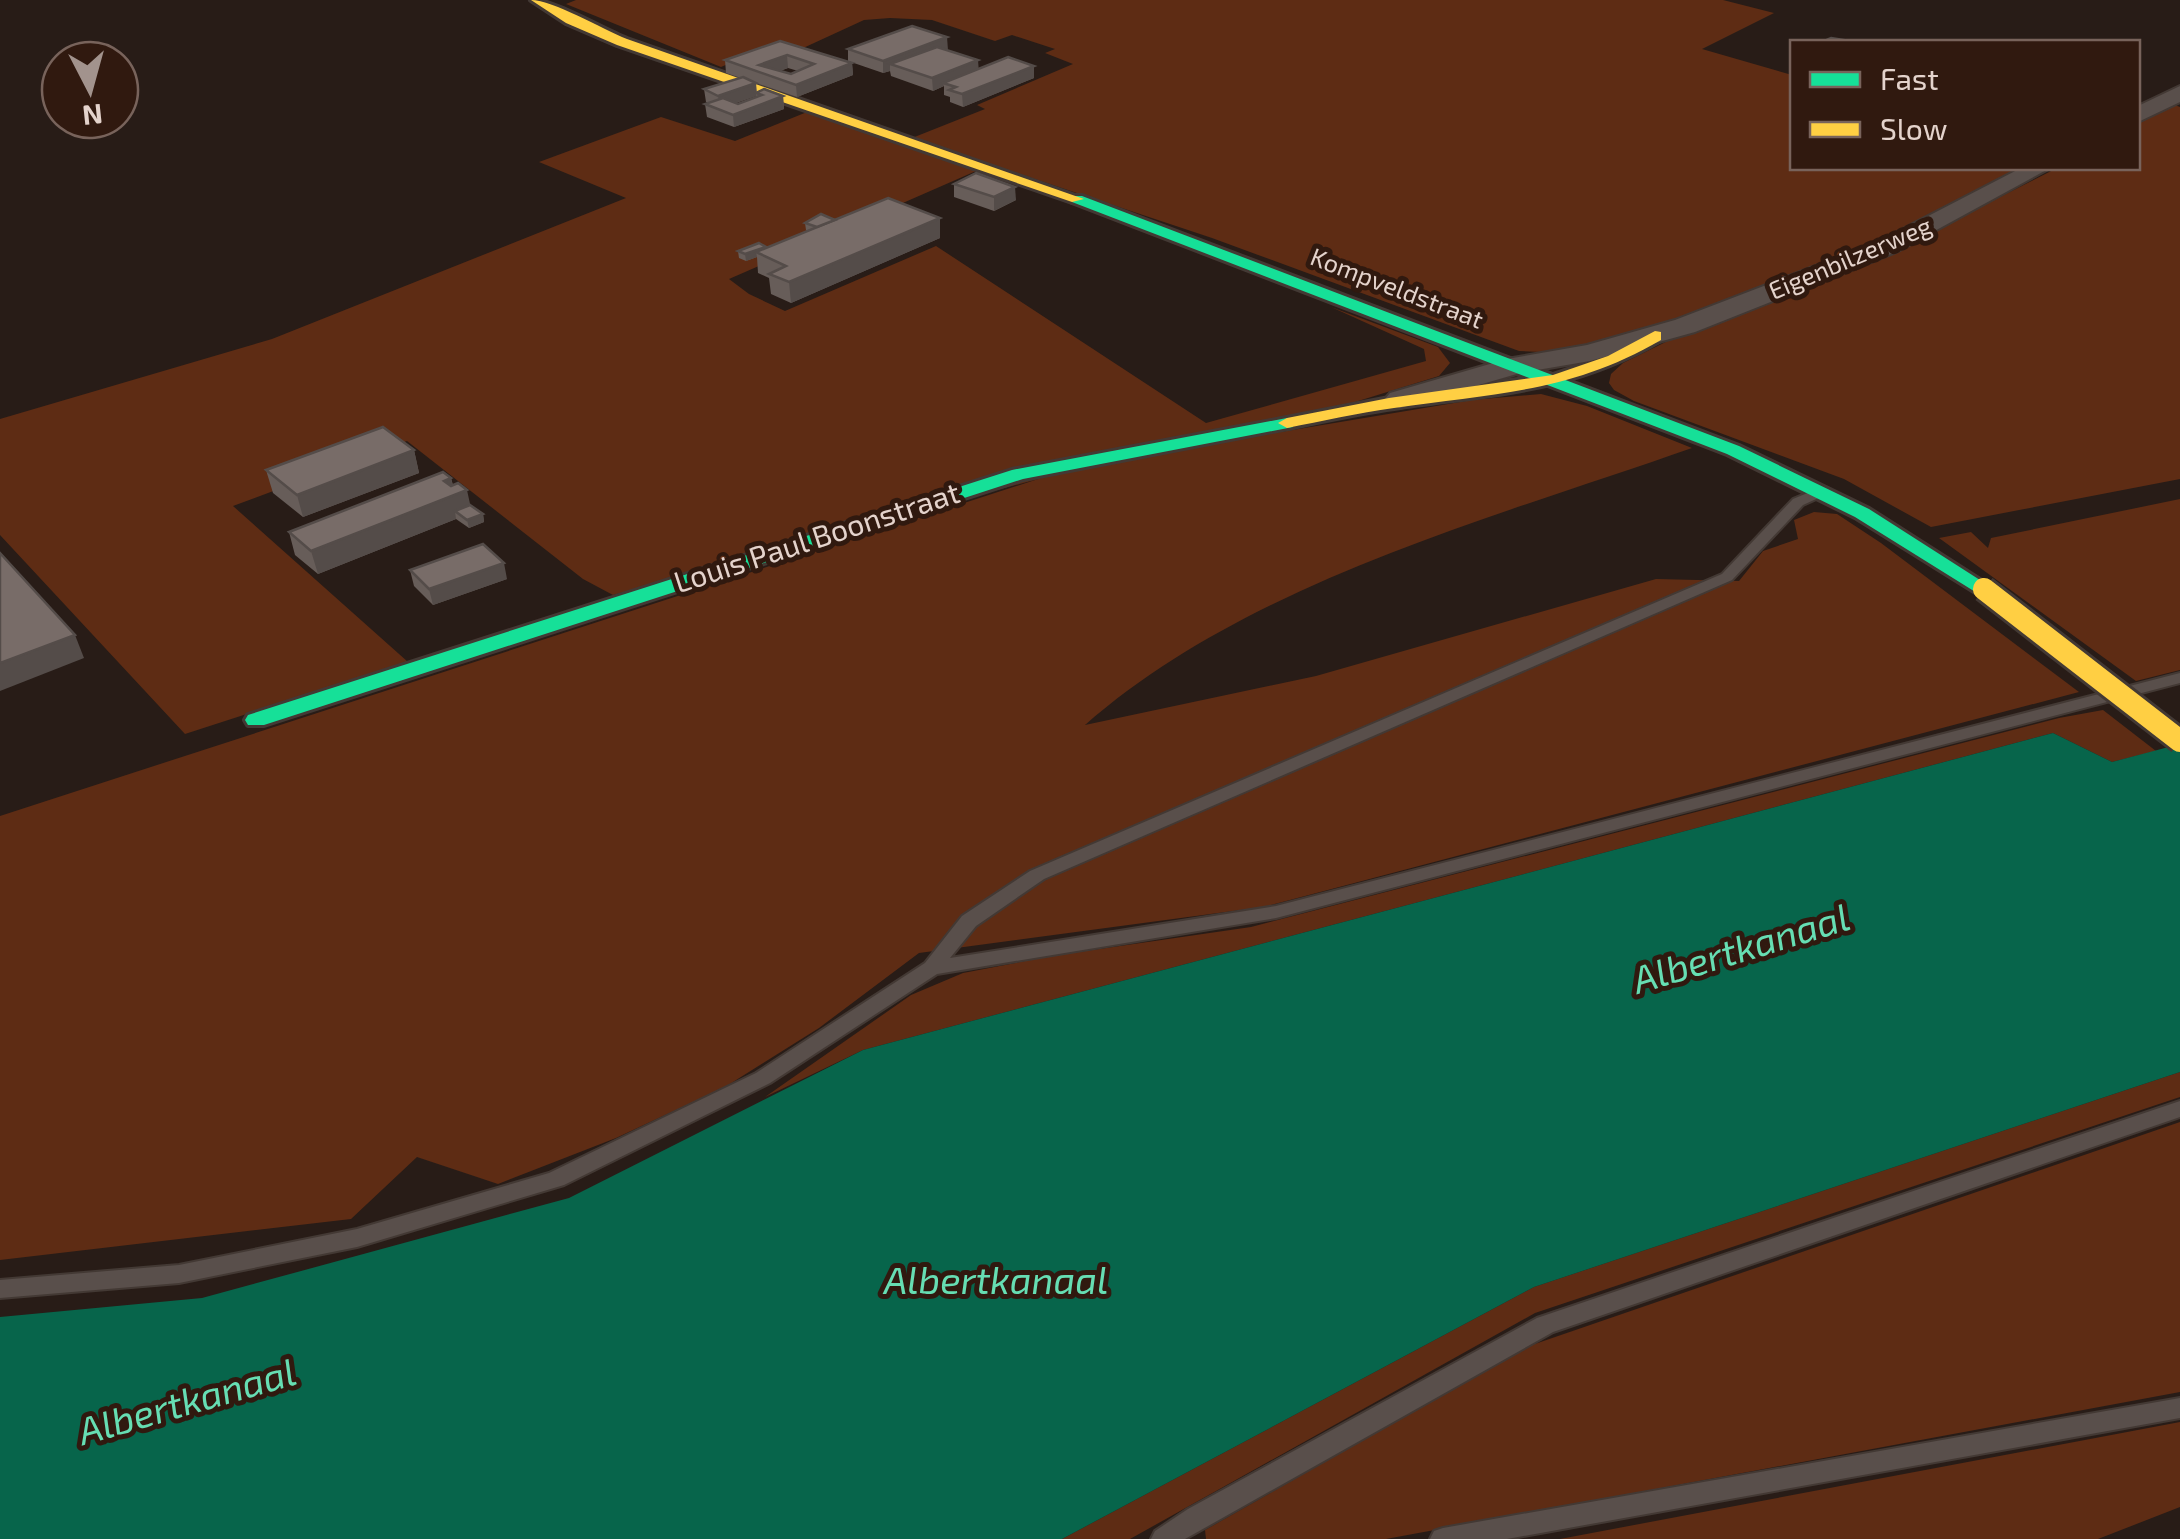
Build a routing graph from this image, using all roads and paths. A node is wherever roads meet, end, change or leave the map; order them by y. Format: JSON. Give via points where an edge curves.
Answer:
{"nodes":[{"id":1,"x":537,"y":0,"type":"edge"},
{"id":2,"x":2180,"y":93,"type":"edge"},
{"id":3,"x":2140,"y":115,"type":"edge"},
{"id":4,"x":2034,"y":170,"type":"edge"},
{"id":5,"x":1656,"y":336,"type":"junction"},
{"id":6,"x":1517,"y":365,"type":"junction"},
{"id":7,"x":1556,"y":380,"type":"junction"},
{"id":8,"x":1389,"y":404,"type":"junction"},
{"id":9,"x":1824,"y":490,"type":"junction"},
{"id":10,"x":2180,"y":678,"type":"edge"},
{"id":11,"x":256,"y":720,"type":"dead end"},
{"id":12,"x":2180,"y":741,"type":"edge"},
{"id":13,"x":932,"y":968,"type":"junction"},
{"id":14,"x":2180,"y":1109,"type":"edge"},
{"id":15,"x":0,"y":1289,"type":"edge"},
{"id":16,"x":2180,"y":1408,"type":"edge"},
{"id":17,"x":1164,"y":1539,"type":"edge"},
{"id":18,"x":1443,"y":1539,"type":"edge"}],
"edges":[{"from":1,"to":6,"type":"street","name":"Kompveldstraat","via":[[622,42],[1159,227]]},
{"from":2,"to":3,"type":"street"},
{"from":4,"to":5,"type":"street","name":"Eigenbilzerweg","via":[[1887,247]]},
{"from":5,"to":6,"type":"street","name":"Eigenbilzerweg"},
{"from":5,"to":7,"type":"street","name":"Eigenbilzerweg","via":[[1614,360]]},
{"from":6,"to":7,"type":"street","name":"Kompveldstraat"},
{"from":6,"to":8,"type":"street","name":"Louis Paul Boonstraat"},
{"from":7,"to":8,"type":"street","name":"Louis Paul Boonstraat"},
{"from":7,"to":9,"type":"street","name":"Kompveldstraat"},
{"from":8,"to":11,"type":"street","name":"Louis Paul Boonstraat","via":[[1019,474]]},
{"from":9,"to":12,"type":"street","name":"Kompveldstraat","bridge":true,"via":[[1984,589]]},
{"from":9,"to":13,"type":"lane","via":[[1798,502],[1727,576],[1037,874],[969,921]]},
{"from":10,"to":13,"type":"lane","via":[[1276,912]]},
{"from":13,"to":15,"type":"lane","via":[[763,1078],[556,1179],[358,1238],[180,1274]]},
{"from":14,"to":17,"type":"lane","via":[[1544,1325]]},
{"from":16,"to":18,"type":"lane"}]}
